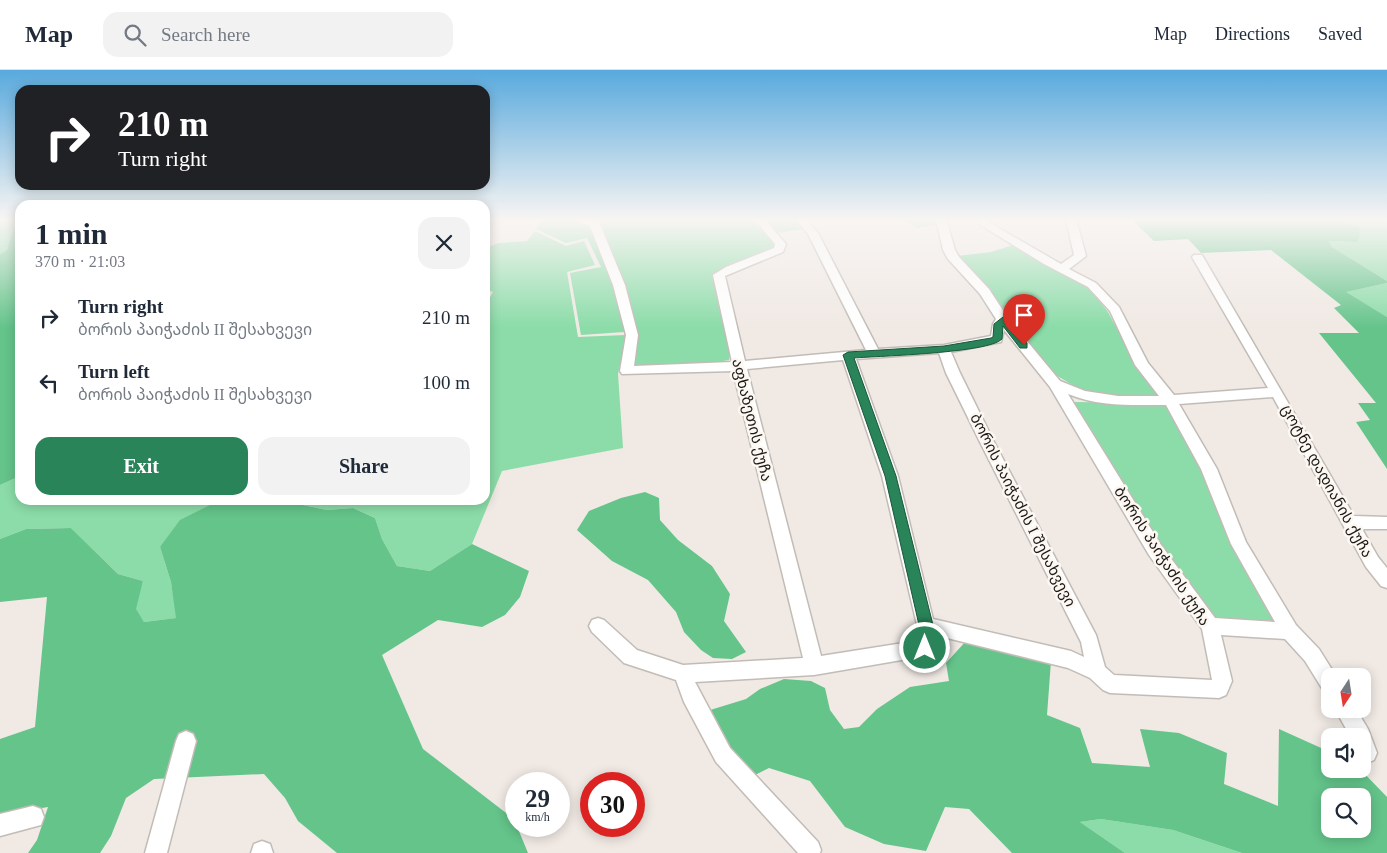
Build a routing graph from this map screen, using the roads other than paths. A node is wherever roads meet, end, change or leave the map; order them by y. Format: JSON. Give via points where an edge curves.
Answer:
{"nodes":[{"id":1,"x":607,"y":256,"type":"edge"},
{"id":2,"x":765,"y":256,"type":"edge"},
{"id":3,"x":824,"y":256,"type":"edge"},
{"id":4,"x":952,"y":256,"type":"edge"},
{"id":5,"x":1038,"y":256,"type":"edge"},
{"id":6,"x":1080,"y":256,"type":"edge"},
{"id":7,"x":1198,"y":257,"type":"dead end"},
{"id":8,"x":1061,"y":269,"type":"junction"},
{"id":9,"x":1003,"y":320,"type":"junction"},
{"id":10,"x":944,"y":349,"type":"junction"},
{"id":11,"x":874,"y":353,"type":"junction"},
{"id":12,"x":848,"y":355,"type":"junction"},
{"id":13,"x":739,"y":366,"type":"junction"},
{"id":14,"x":1055,"y":384,"type":"junction"},
{"id":15,"x":1277,"y":392,"type":"junction"},
{"id":16,"x":1170,"y":400,"type":"junction"},
{"id":17,"x":1349,"y":522,"type":"junction"},
{"id":18,"x":1387,"y":523,"type":"edge"},
{"id":19,"x":1387,"y":581,"type":"edge"},
{"id":20,"x":926,"y":625,"type":"junction"},
{"id":21,"x":598,"y":626,"type":"dead end"},
{"id":22,"x":1210,"y":626,"type":"junction"},
{"id":23,"x":1290,"y":631,"type":"junction"},
{"id":24,"x":814,"y":666,"type":"junction"},
{"id":25,"x":1321,"y":670,"type":"edge"},
{"id":26,"x":1097,"y":672,"type":"junction"},
{"id":27,"x":683,"y":674,"type":"junction"},
{"id":28,"x":186,"y":741,"type":"dead end"},
{"id":29,"x":34,"y":817,"type":"dead end"},
{"id":30,"x":0,"y":825,"type":"edge"},
{"id":31,"x":810,"y":850,"type":"dead end"},
{"id":32,"x":156,"y":853,"type":"edge"}],
"edges":[{"from":1,"to":13,"type":"street","via":[[632,335],[627,371]]},
{"from":2,"to":13,"type":"street","name":"აფხაზეთის ქუჩა","via":[[719,275]]},
{"from":3,"to":11,"type":"street"},
{"from":4,"to":9,"type":"street","name":"ბორის პაიჭაძის ქუჩა","via":[[985,292]]},
{"from":5,"to":8,"type":"street"},
{"from":6,"to":8,"type":"street"},
{"from":7,"to":15,"type":"street"},
{"from":8,"to":16,"type":"street","via":[[1092,284],[1115,310],[1142,365]]},
{"from":9,"to":10,"type":"street","via":[[999,324],[997,339]]},
{"from":9,"to":14,"type":"street","name":"ბორის პაიჭაძის ქუჩა"},
{"from":10,"to":11,"type":"street"},
{"from":10,"to":26,"type":"street","name":"ბორის პაიჭაძის I შესახვევი","via":[[987,442],[1090,641]]},
{"from":11,"to":12,"type":"street"},
{"from":12,"to":13,"type":"street"},
{"from":12,"to":20,"type":"street","via":[[890,476]]},
{"from":13,"to":24,"type":"street","name":"აფხაზეთის ქუჩა"},
{"from":14,"to":16,"type":"street","name":"ცოტნე დადიანის ქუჩა","via":[[1118,401]]},
{"from":14,"to":22,"type":"street","name":"ბორის პაიჭაძის ქუჩა","via":[[1155,550]]},
{"from":15,"to":16,"type":"street","name":"ცოტნე დადიანის ქუჩა"},
{"from":15,"to":17,"type":"street","name":"ცოტნე დადიანის ქუჩა"},
{"from":16,"to":23,"type":"street","via":[[1209,469],[1239,544]]},
{"from":17,"to":18,"type":"street"},
{"from":17,"to":19,"type":"street","name":"ცოტნე დადიანის ქუჩა"},
{"from":20,"to":24,"type":"street","via":[[925,648]]},
{"from":20,"to":26,"type":"street","name":"ბორის პაიჭაძის ქუჩა","via":[[1071,660]]},
{"from":21,"to":27,"type":"street","via":[[630,657]]},
{"from":22,"to":23,"type":"street"},
{"from":22,"to":26,"type":"street","name":"ბორის პაიჭაძის ქუჩა","via":[[1222,681],[1219,689],[1110,684]]},
{"from":23,"to":25,"type":"street"},
{"from":24,"to":27,"type":"street"},
{"from":27,"to":31,"type":"street","via":[[691,696],[723,755]]},
{"from":28,"to":32,"type":"street"},
{"from":29,"to":30,"type":"street"}]}
